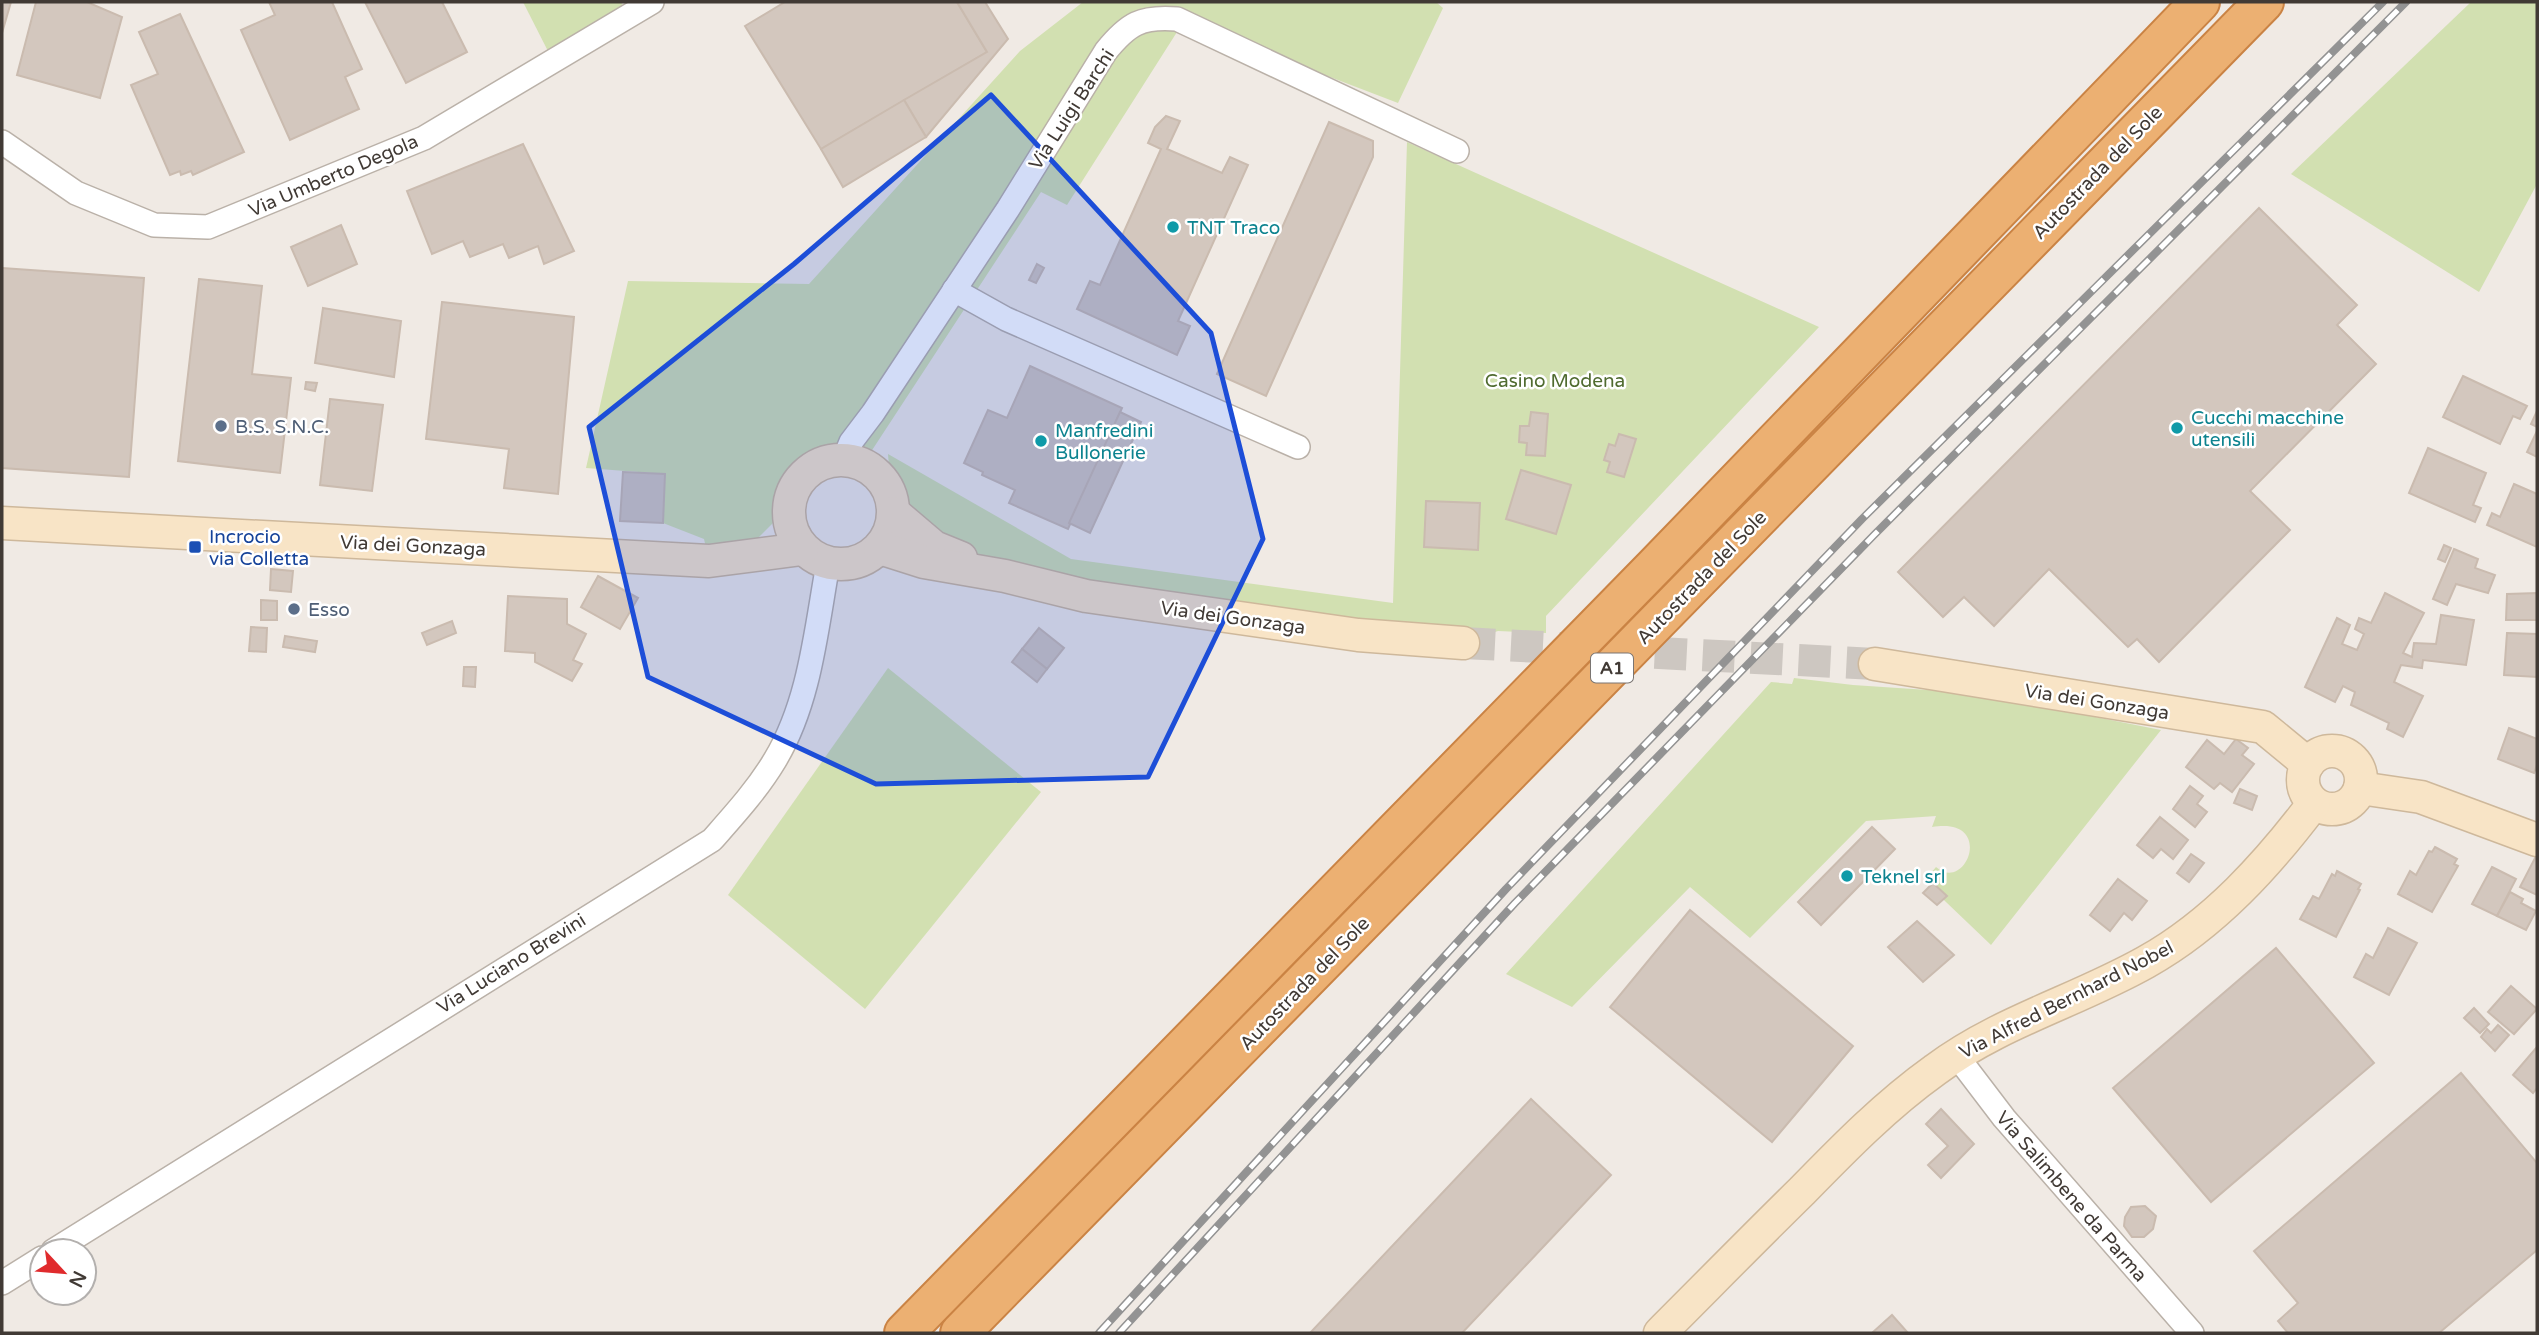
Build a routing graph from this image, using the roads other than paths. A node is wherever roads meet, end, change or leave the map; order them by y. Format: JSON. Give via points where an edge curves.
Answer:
{"nodes":[{"id":1,"x":652,"y":2,"type":"edge"},
{"id":2,"x":2200,"y":2,"type":"edge"},
{"id":3,"x":2264,"y":2,"type":"edge"},
{"id":4,"x":2,"y":142,"type":"edge"},
{"id":5,"x":1457,"y":150,"type":"dead end"},
{"id":6,"x":954,"y":290,"type":"junction"},
{"id":7,"x":1298,"y":447,"type":"dead end"},
{"id":8,"x":844,"y":459,"type":"junction"},
{"id":9,"x":788,"y":508,"type":"junction"},
{"id":10,"x":894,"y":513,"type":"junction"},
{"id":11,"x":2,"y":523,"type":"edge"},
{"id":12,"x":880,"y":548,"type":"junction"},
{"id":13,"x":740,"y":556,"type":"junction"},
{"id":14,"x":815,"y":556,"type":"junction"},
{"id":15,"x":1005,"y":576,"type":"junction"},
{"id":16,"x":1463,"y":643,"type":"tunnel mouth"},
{"id":17,"x":1875,"y":664,"type":"tunnel mouth"},
{"id":18,"x":2308,"y":764,"type":"junction"},
{"id":19,"x":2360,"y":788,"type":"junction"},
{"id":20,"x":2314,"y":803,"type":"junction"},
{"id":21,"x":2537,"y":840,"type":"edge"},
{"id":22,"x":1956,"y":1055,"type":"junction"},
{"id":23,"x":75,"y":1237,"type":"edge"},
{"id":24,"x":28,"y":1267,"type":"edge"},
{"id":25,"x":2,"y":1283,"type":"edge"},
{"id":26,"x":904,"y":1333,"type":"edge"},
{"id":27,"x":960,"y":1333,"type":"edge"},
{"id":28,"x":1660,"y":1333,"type":"edge"},
{"id":29,"x":2192,"y":1333,"type":"edge"}],
"edges":[{"from":1,"to":4,"type":"street","name":"Via Umberto Degola","via":[[424,138],[208,227],[154,225],[76,193]]},
{"from":2,"to":26,"type":"highway","number":"A1"},
{"from":3,"to":27,"type":"highway","name":"Autostrada del Sole","number":"A1"},
{"from":5,"to":6,"type":"street","name":"Via Luigi Barchi","via":[[1177,19],[1154,17],[1123,31],[1106,51]]},
{"from":6,"to":7,"type":"street","via":[[1006,319]]},
{"from":6,"to":8,"type":"street","name":"Via Luigi Barchi","via":[[850,442]]},
{"from":8,"to":9,"type":"main road","via":[[818,465],[797,482]]},
{"from":8,"to":10,"type":"main road","via":[[863,464],[880,476],[891,493]]},
{"from":9,"to":13,"type":"main road"},
{"from":9,"to":14,"type":"main road","via":[[791,530]]},
{"from":10,"to":12,"type":"main road"},
{"from":10,"to":15,"type":"main road","name":"Via dei Gonzaga","via":[[934,547]]},
{"from":11,"to":13,"type":"main road","name":"Via dei Gonzaga","via":[[709,561]]},
{"from":12,"to":14,"type":"main road","name":"Via dei Gonzaga","via":[[867,559],[852,563]]},
{"from":12,"to":15,"type":"main road","name":"Via dei Gonzaga","via":[[924,562]]},
{"from":13,"to":14,"type":"main road","name":"Via dei Gonzaga"},
{"from":14,"to":23,"type":"street","name":"Via Luciano Brevini","via":[[808,676],[791,729],[747,801],[712,840]]},
{"from":15,"to":16,"type":"main road","name":"Via dei Gonzaga","via":[[1099,598],[1358,635]]},
{"from":17,"to":18,"type":"main road","name":"Via dei Gonzaga","via":[[2263,727]]},
{"from":18,"to":19,"type":"main road","via":[[2317,755],[2339,751],[2357,765]]},
{"from":18,"to":20,"type":"main road","via":[[2304,789]]},
{"from":19,"to":20,"type":"main road","via":[[2341,808]]},
{"from":19,"to":21,"type":"main road","via":[[2421,797]]},
{"from":20,"to":22,"type":"main road","name":"Via Alfred Bernhard Nobel","via":[[2241,887],[2176,943],[2145,963]]},
{"from":22,"to":28,"type":"main road","name":"Via Alfred Bernhard Nobel","via":[[1852,1141]]},
{"from":22,"to":29,"type":"street","name":"Via Salimbene da Parma","via":[[2004,1118]]},
{"from":24,"to":25,"type":"street"}]}
